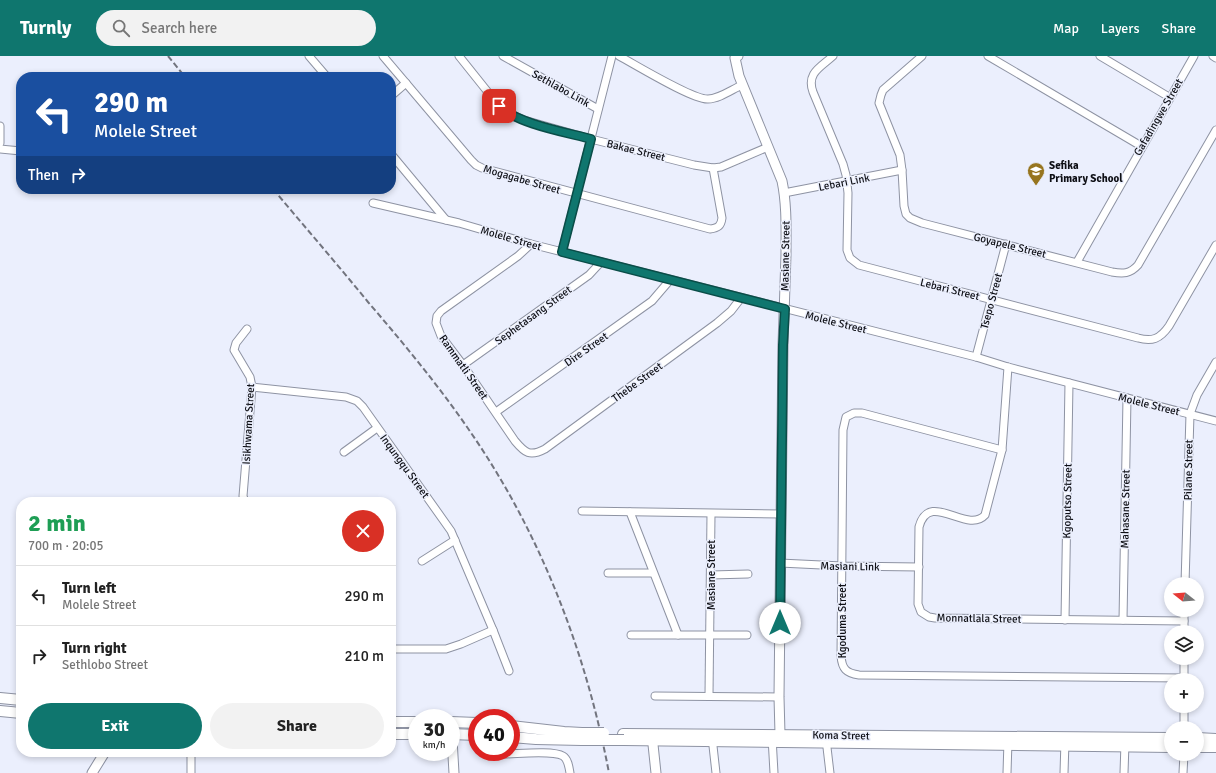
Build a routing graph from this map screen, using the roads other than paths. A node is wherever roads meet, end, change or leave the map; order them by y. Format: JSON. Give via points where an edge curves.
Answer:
{"nodes":[{"id":1,"x":309,"y":56,"type":"edge"},
{"id":2,"x":383,"y":56,"type":"edge"},
{"id":3,"x":459,"y":56,"type":"edge"},
{"id":4,"x":503,"y":56,"type":"edge"},
{"id":5,"x":612,"y":56,"type":"edge"},
{"id":6,"x":619,"y":56,"type":"edge"},
{"id":7,"x":833,"y":56,"type":"edge"},
{"id":8,"x":922,"y":56,"type":"edge"},
{"id":9,"x":988,"y":56,"type":"edge"},
{"id":10,"x":1100,"y":56,"type":"edge"},
{"id":11,"x":1194,"y":56,"type":"edge"},
{"id":12,"x":1213,"y":56,"type":"edge"},
{"id":13,"x":735,"y":57,"type":"edge"},
{"id":14,"x":1216,"y":58,"type":"edge"},
{"id":15,"x":323,"y":72,"type":"edge"},
{"id":16,"x":406,"y":83,"type":"junction"},
{"id":17,"x":742,"y":85,"type":"junction"},
{"id":18,"x":396,"y":92,"type":"edge"},
{"id":19,"x":1169,"y":97,"type":"junction"},
{"id":20,"x":598,"y":109,"type":"junction"},
{"id":21,"x":0,"y":126,"type":"edge"},
{"id":22,"x":1216,"y":130,"type":"edge"},
{"id":23,"x":591,"y":139,"type":"junction"},
{"id":24,"x":0,"y":143,"type":"edge"},
{"id":25,"x":1142,"y":146,"type":"junction"},
{"id":26,"x":768,"y":147,"type":"junction"},
{"id":27,"x":0,"y":149,"type":"edge"},
{"id":28,"x":16,"y":151,"type":"edge"},
{"id":29,"x":396,"y":160,"type":"edge"},
{"id":30,"x":713,"y":168,"type":"junction"},
{"id":31,"x":902,"y":170,"type":"junction"},
{"id":32,"x":847,"y":182,"type":"junction"},
{"id":33,"x":784,"y":193,"type":"junction"},
{"id":34,"x":577,"y":194,"type":"junction"},
{"id":35,"x":372,"y":203,"type":"dead end"},
{"id":36,"x":446,"y":220,"type":"junction"},
{"id":37,"x":531,"y":244,"type":"junction"},
{"id":38,"x":1006,"y":244,"type":"junction"},
{"id":39,"x":1216,"y":245,"type":"edge"},
{"id":40,"x":562,"y":252,"type":"junction"},
{"id":41,"x":601,"y":262,"type":"junction"},
{"id":42,"x":1076,"y":262,"type":"junction"},
{"id":43,"x":670,"y":280,"type":"junction"},
{"id":44,"x":741,"y":298,"type":"junction"},
{"id":45,"x":992,"y":300,"type":"junction"},
{"id":46,"x":785,"y":309,"type":"junction"},
{"id":47,"x":247,"y":329,"type":"dead end"},
{"id":48,"x":976,"y":357,"type":"junction"},
{"id":49,"x":1216,"y":362,"type":"edge"},
{"id":50,"x":463,"y":365,"type":"junction"},
{"id":51,"x":1008,"y":367,"type":"junction"},
{"id":52,"x":1068,"y":383,"type":"junction"},
{"id":53,"x":252,"y":387,"type":"junction"},
{"id":54,"x":1127,"y":398,"type":"junction"},
{"id":55,"x":496,"y":412,"type":"junction"},
{"id":56,"x":1190,"y":414,"type":"junction"},
{"id":57,"x":1216,"y":421,"type":"edge"},
{"id":58,"x":377,"y":428,"type":"junction"},
{"id":59,"x":1002,"y":450,"type":"junction"},
{"id":60,"x":344,"y":452,"type":"dead end"},
{"id":61,"x":527,"y":453,"type":"joint"},
{"id":62,"x":243,"y":497,"type":"edge"},
{"id":63,"x":582,"y":512,"type":"dead end"},
{"id":64,"x":630,"y":512,"type":"junction"},
{"id":65,"x":711,"y":514,"type":"junction"},
{"id":66,"x":781,"y":514,"type":"junction"},
{"id":67,"x":455,"y":540,"type":"junction"},
{"id":68,"x":422,"y":562,"type":"dead end"},
{"id":69,"x":780,"y":563,"type":"junction"},
{"id":70,"x":842,"y":566,"type":"junction"},
{"id":71,"x":919,"y":567,"type":"junction"},
{"id":72,"x":653,"y":573,"type":"junction"},
{"id":73,"x":608,"y":574,"type":"dead end"},
{"id":74,"x":748,"y":574,"type":"dead end"},
{"id":75,"x":711,"y":576,"type":"junction"},
{"id":76,"x":1185,"y":577,"type":"edge"},
{"id":77,"x":1184,"y":617,"type":"edge"},
{"id":78,"x":1065,"y":620,"type":"junction"},
{"id":79,"x":1123,"y":620,"type":"junction"},
{"id":80,"x":1184,"y":621,"type":"junction"},
{"id":81,"x":1184,"y":625,"type":"edge"},
{"id":82,"x":493,"y":630,"type":"junction"},
{"id":83,"x":631,"y":635,"type":"dead end"},
{"id":84,"x":678,"y":635,"type":"junction"},
{"id":85,"x":710,"y":636,"type":"junction"},
{"id":86,"x":747,"y":636,"type":"dead end"},
{"id":87,"x":396,"y":649,"type":"edge"},
{"id":88,"x":508,"y":671,"type":"dead end"},
{"id":89,"x":1164,"y":679,"type":"edge"},
{"id":90,"x":655,"y":696,"type":"dead end"},
{"id":91,"x":709,"y":696,"type":"junction"},
{"id":92,"x":779,"y":697,"type":"junction"},
{"id":93,"x":0,"y":698,"type":"edge"},
{"id":94,"x":16,"y":700,"type":"edge"},
{"id":95,"x":0,"y":711,"type":"edge"},
{"id":96,"x":16,"y":713,"type":"edge"},
{"id":97,"x":396,"y":722,"type":"edge"},
{"id":98,"x":408,"y":722,"type":"edge"},
{"id":99,"x":520,"y":727,"type":"edge"},
{"id":100,"x":396,"y":734,"type":"edge"},
{"id":101,"x":408,"y":734,"type":"edge"},
{"id":102,"x":520,"y":736,"type":"edge"},
{"id":103,"x":582,"y":736,"type":"junction"},
{"id":104,"x":652,"y":737,"type":"junction"},
{"id":105,"x":712,"y":738,"type":"junction"},
{"id":106,"x":776,"y":738,"type":"junction"},
{"id":107,"x":1204,"y":738,"type":"edge"},
{"id":108,"x":826,"y":739,"type":"junction"},
{"id":109,"x":1164,"y":739,"type":"edge"},
{"id":110,"x":1216,"y":739,"type":"edge"},
{"id":111,"x":1008,"y":741,"type":"junction"},
{"id":112,"x":1065,"y":741,"type":"junction"},
{"id":113,"x":1125,"y":742,"type":"junction"},
{"id":114,"x":1164,"y":746,"type":"edge"},
{"id":115,"x":1204,"y":747,"type":"edge"},
{"id":116,"x":1216,"y":747,"type":"edge"},
{"id":117,"x":520,"y":754,"type":"edge"},
{"id":118,"x":102,"y":757,"type":"edge"},
{"id":119,"x":191,"y":757,"type":"edge"},
{"id":120,"x":453,"y":761,"type":"edge"},
{"id":121,"x":1184,"y":761,"type":"edge"},
{"id":122,"x":92,"y":773,"type":"edge"},
{"id":123,"x":191,"y":773,"type":"edge"},
{"id":124,"x":454,"y":773,"type":"edge"},
{"id":125,"x":570,"y":773,"type":"edge"},
{"id":126,"x":656,"y":773,"type":"edge"},
{"id":127,"x":716,"y":773,"type":"edge"},
{"id":128,"x":774,"y":773,"type":"edge"},
{"id":129,"x":830,"y":773,"type":"edge"},
{"id":130,"x":1007,"y":773,"type":"edge"},
{"id":131,"x":1064,"y":773,"type":"edge"},
{"id":132,"x":1124,"y":773,"type":"edge"},
{"id":133,"x":1183,"y":773,"type":"edge"}],
"edges":[{"from":1,"to":15,"type":"street"},
{"from":2,"to":16,"type":"street","name":"Mogagabe Street"},
{"from":3,"to":23,"type":"street","name":"Bakae Street","via":[[506,112],[524,120]]},
{"from":4,"to":20,"type":"street","name":"Sethlabo Link"},
{"from":5,"to":20,"type":"street"},
{"from":6,"to":17,"type":"street","via":[[686,93],[703,99],[715,98]]},
{"from":7,"to":32,"type":"street","name":"Lebari Street","via":[[814,72],[811,84],[812,92],[843,164]]},
{"from":8,"to":31,"type":"street","name":"Goyapele Street","via":[[884,90],[879,99],[897,145]]},
{"from":9,"to":25,"type":"street"},
{"from":10,"to":19,"type":"street"},
{"from":11,"to":19,"type":"street","name":"Gafadingwe Street"},
{"from":12,"to":14,"type":"street"},
{"from":13,"to":17,"type":"street","name":"Masiane Street"},
{"from":16,"to":18,"type":"street"},
{"from":16,"to":34,"type":"street","name":"Mogagabe Street","via":[[476,166]]},
{"from":17,"to":26,"type":"street","name":"Masiane Street"},
{"from":19,"to":25,"type":"street","name":"Gafadingwe Street"},
{"from":20,"to":23,"type":"street"},
{"from":21,"to":24,"type":"street"},
{"from":22,"to":42,"type":"street","name":"Goyapele Street","via":[[1135,269],[1118,273]]},
{"from":23,"to":30,"type":"street","name":"Bakae Street"},
{"from":23,"to":34,"type":"street"},
{"from":25,"to":42,"type":"street","name":"Gafadingwe Street"},
{"from":26,"to":30,"type":"street","name":"Bakae Street"},
{"from":26,"to":33,"type":"street","name":"Masiane Street","via":[[782,181]]},
{"from":27,"to":28,"type":"street"},
{"from":29,"to":36,"type":"street"},
{"from":30,"to":34,"type":"street","name":"Mogagabe Street","via":[[722,218],[721,223],[715,228],[705,228]]},
{"from":31,"to":32,"type":"street","name":"Lebari Link"},
{"from":31,"to":38,"type":"street","name":"Goyapele Street","via":[[904,206],[910,218]]},
{"from":32,"to":33,"type":"street","name":"Lebari Link"},
{"from":32,"to":45,"type":"street","name":"Lebari Street","via":[[847,250],[854,263]]},
{"from":33,"to":46,"type":"street","name":"Masiane Street"},
{"from":34,"to":40,"type":"street"},
{"from":35,"to":36,"type":"street","name":"Molele Street"},
{"from":36,"to":37,"type":"street","name":"Molele Street"},
{"from":37,"to":40,"type":"street","name":"Molele Street"},
{"from":37,"to":50,"type":"street","name":"Rammatli Street","via":[[437,316],[436,323],[441,336]]},
{"from":38,"to":42,"type":"street","name":"Goyapele Street"},
{"from":38,"to":45,"type":"street","name":"Tsepo Street"},
{"from":39,"to":45,"type":"street","name":"Lebari Street","via":[[1169,326],[1157,339],[1138,338]]},
{"from":40,"to":41,"type":"street","name":"Molele Street"},
{"from":41,"to":43,"type":"street","name":"Molele Street"},
{"from":41,"to":50,"type":"street","name":"Sephetasang Street","via":[[589,275]]},
{"from":43,"to":44,"type":"street","name":"Molele Street"},
{"from":43,"to":55,"type":"street","name":"Dire Street","via":[[652,302]]},
{"from":44,"to":46,"type":"street","name":"Molele Street"},
{"from":44,"to":61,"type":"street","name":"Thebe Street","via":[[726,316],[545,449],[534,454]]},
{"from":45,"to":48,"type":"street","name":"Tsepo Street"},
{"from":46,"to":48,"type":"street","name":"Molele Street"},
{"from":46,"to":66,"type":"street","name":"Masiane Street"},
{"from":47,"to":53,"type":"street","name":"Isikhwama Street","via":[[234,350],[250,377]]},
{"from":48,"to":51,"type":"street","name":"Molele Street"},
{"from":49,"to":56,"type":"street","name":"Pilane Street","via":[[1197,395]]},
{"from":50,"to":55,"type":"street","name":"Rammatli Street"},
{"from":51,"to":52,"type":"street","name":"Molele Street"},
{"from":51,"to":59,"type":"street","name":"Monnatlala Street"},
{"from":52,"to":54,"type":"street","name":"Molele Street"},
{"from":52,"to":78,"type":"street","name":"Kgoputso Street"},
{"from":53,"to":58,"type":"street","name":"Inqungqu Street","via":[[352,398],[363,407]]},
{"from":53,"to":62,"type":"street","name":"Isikhwama Street"},
{"from":54,"to":56,"type":"street","name":"Molele Street"},
{"from":54,"to":79,"type":"street","name":"Mahasane Street"},
{"from":55,"to":61,"type":"street","name":"Rammatli Street","via":[[515,441]]},
{"from":56,"to":57,"type":"street","name":"Molele Street"},
{"from":56,"to":76,"type":"street","name":"Pilane Street"},
{"from":58,"to":60,"type":"street"},
{"from":58,"to":67,"type":"street","name":"Inqungqu Street"},
{"from":59,"to":70,"type":"street","name":"Kgoduma Street","via":[[862,413],[854,412],[848,415],[843,430]]},
{"from":59,"to":71,"type":"street","name":"Monnatlala Street","via":[[987,511],[983,517],[971,520],[934,511],[923,517],[919,527]]},
{"from":63,"to":64,"type":"street"},
{"from":64,"to":65,"type":"street"},
{"from":64,"to":72,"type":"street"},
{"from":65,"to":66,"type":"street"},
{"from":65,"to":75,"type":"street","name":"Masiane Street"},
{"from":66,"to":69,"type":"street","name":"Masiane Street"},
{"from":67,"to":68,"type":"street"},
{"from":67,"to":82,"type":"street","name":"Inqungqu Street"},
{"from":69,"to":70,"type":"street","name":"Masiani Link"},
{"from":69,"to":92,"type":"street","name":"Masiane Street"},
{"from":70,"to":71,"type":"street","name":"Masiani Link"},
{"from":70,"to":89,"type":"street","name":"Kgoduma Street","via":[[841,656],[843,668],[849,673]]},
{"from":71,"to":78,"type":"street","name":"Monnatlala Street","via":[[919,609],[929,617]]},
{"from":72,"to":73,"type":"street"},
{"from":72,"to":84,"type":"street"},
{"from":74,"to":75,"type":"street"},
{"from":75,"to":85,"type":"street","name":"Masiane Street"},
{"from":77,"to":80,"type":"street"},
{"from":78,"to":79,"type":"street","name":"Monnatlala Street"},
{"from":79,"to":80,"type":"street","name":"Monnatlala Street"},
{"from":80,"to":81,"type":"street"},
{"from":82,"to":87,"type":"street","via":[[446,649]]},
{"from":82,"to":88,"type":"street","name":"Inqungqu Street"},
{"from":83,"to":84,"type":"street"},
{"from":84,"to":85,"type":"street"},
{"from":85,"to":86,"type":"street"},
{"from":85,"to":91,"type":"street","name":"Masiane Street"},
{"from":90,"to":91,"type":"street"},
{"from":91,"to":92,"type":"street"},
{"from":92,"to":106,"type":"street","name":"Masiane Street"},
{"from":93,"to":94,"type":"main road"},
{"from":95,"to":96,"type":"main road"},
{"from":97,"to":98,"type":"main road"},
{"from":99,"to":103,"type":"main road","name":"Koma Street"},
{"from":100,"to":101,"type":"main road"},
{"from":102,"to":103,"type":"main road","name":"Koma Street"},
{"from":103,"to":104,"type":"main road","name":"Koma Street","bridge":true},
{"from":104,"to":105,"type":"main road","name":"Koma Street"},
{"from":104,"to":126,"type":"street"},
{"from":105,"to":106,"type":"main road","name":"Koma Street"},
{"from":105,"to":127,"type":"street"},
{"from":106,"to":108,"type":"main road","name":"Koma Street"},
{"from":106,"to":128,"type":"street"},
{"from":107,"to":110,"type":"main road"},
{"from":108,"to":111,"type":"main road","name":"Koma Street"},
{"from":108,"to":129,"type":"street"},
{"from":109,"to":113,"type":"main road","name":"Koma Street"},
{"from":111,"to":112,"type":"main road","name":"Koma Street"},
{"from":111,"to":130,"type":"street"},
{"from":112,"to":113,"type":"main road","name":"Koma Street"},
{"from":112,"to":131,"type":"street"},
{"from":113,"to":114,"type":"main road","name":"Koma Street"},
{"from":113,"to":132,"type":"street"},
{"from":115,"to":116,"type":"main road"},
{"from":117,"to":125,"type":"street","via":[[554,753],[563,756]]},
{"from":118,"to":122,"type":"street"},
{"from":119,"to":123,"type":"street"},
{"from":120,"to":124,"type":"street"},
{"from":121,"to":133,"type":"street"}]}
